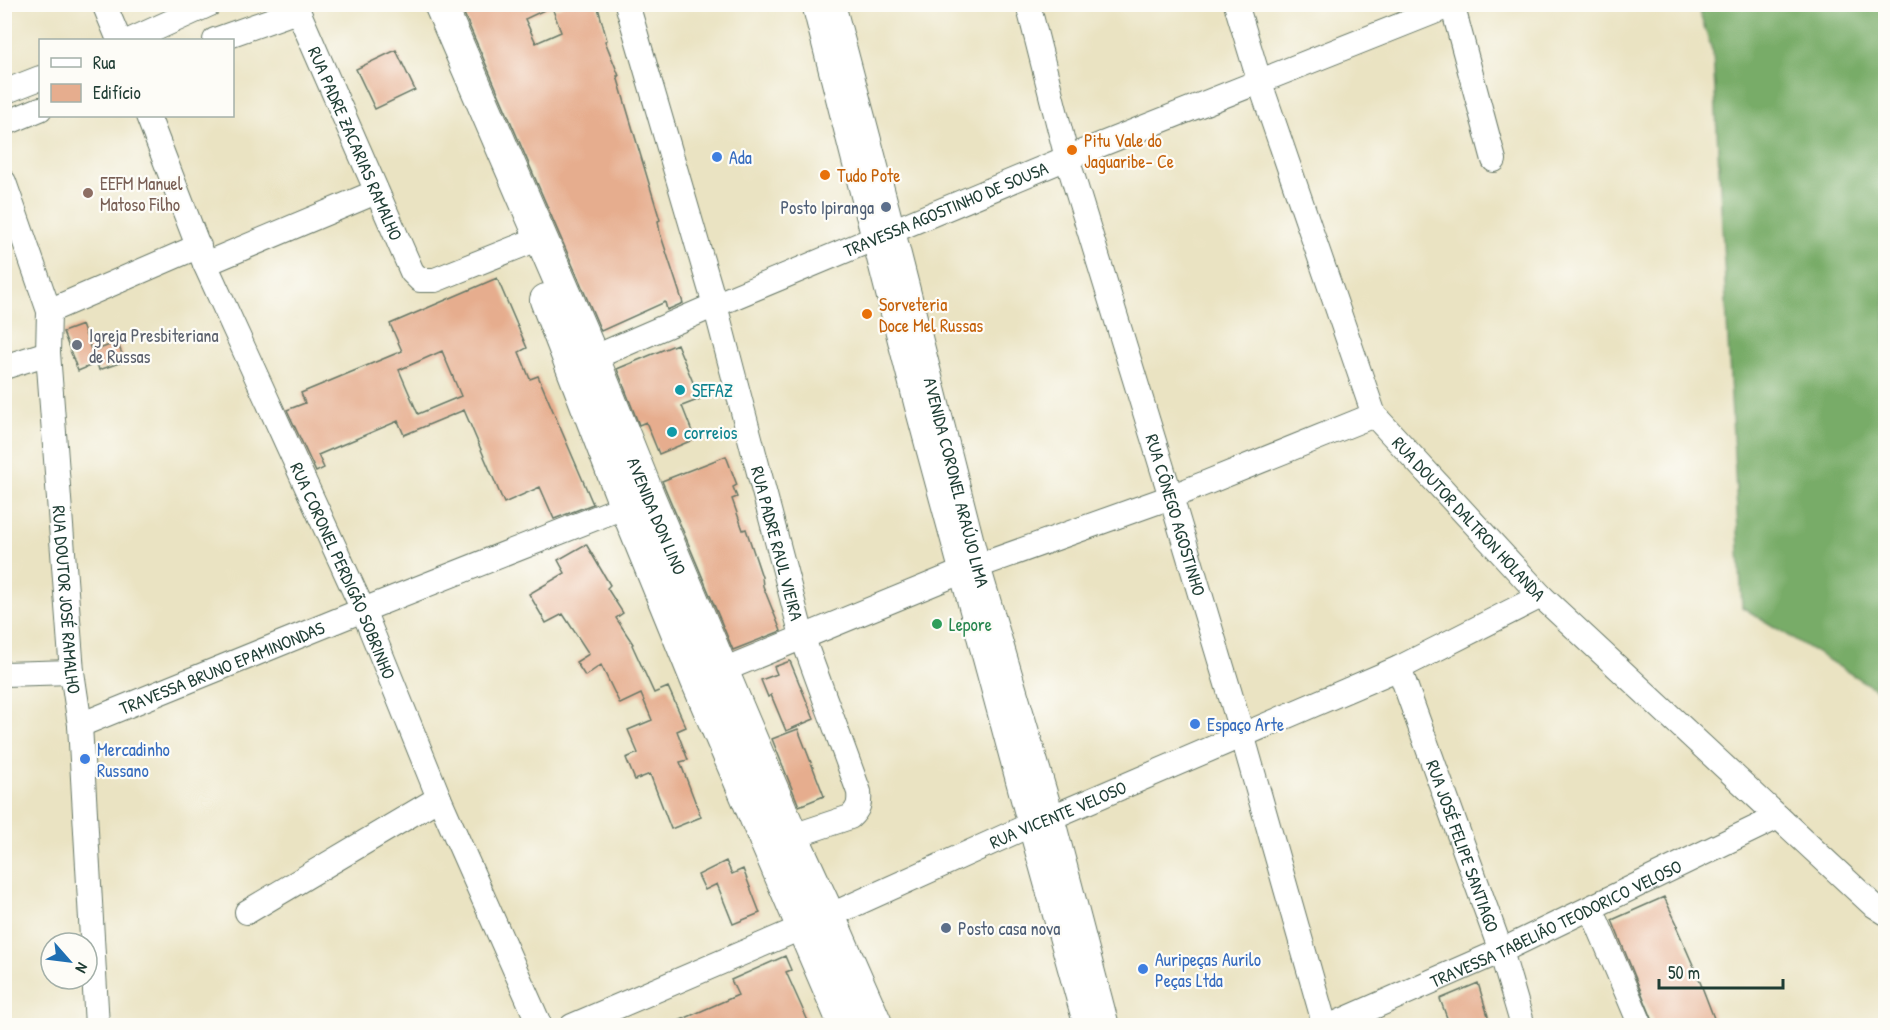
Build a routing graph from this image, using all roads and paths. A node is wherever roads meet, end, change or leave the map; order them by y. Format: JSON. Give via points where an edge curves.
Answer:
{"nodes":[{"id":1,"x":104,"y":4,"type":"edge"},
{"id":2,"x":210,"y":4,"type":"edge"},
{"id":3,"x":419,"y":4,"type":"edge"},
{"id":4,"x":440,"y":4,"type":"edge"},
{"id":5,"x":627,"y":4,"type":"edge"},
{"id":6,"x":1028,"y":4,"type":"edge"},
{"id":7,"x":1236,"y":4,"type":"edge"},
{"id":8,"x":1453,"y":5,"type":"edge"},
{"id":9,"x":824,"y":7,"type":"edge"},
{"id":10,"x":296,"y":8,"type":"edge"},
{"id":11,"x":119,"y":39,"type":"edge"},
{"id":12,"x":133,"y":39,"type":"edge"},
{"id":13,"x":218,"y":39,"type":"edge"},
{"id":14,"x":39,"y":78,"type":"edge"},
{"id":15,"x":1259,"y":80,"type":"junction"},
{"id":16,"x":4,"y":92,"type":"edge"},
{"id":17,"x":39,"y":109,"type":"edge"},
{"id":18,"x":148,"y":117,"type":"edge"},
{"id":19,"x":4,"y":124,"type":"edge"},
{"id":20,"x":1067,"y":158,"type":"junction"},
{"id":21,"x":1494,"y":160,"type":"dead end"},
{"id":22,"x":4,"y":182,"type":"edge"},
{"id":23,"x":376,"y":192,"type":"junction"},
{"id":24,"x":884,"y":234,"type":"junction"},
{"id":25,"x":532,"y":242,"type":"junction"},
{"id":26,"x":202,"y":255,"type":"junction"},
{"id":27,"x":715,"y":305,"type":"junction"},
{"id":28,"x":49,"y":311,"type":"junction"},
{"id":29,"x":48,"y":352,"type":"junction"},
{"id":30,"x":583,"y":363,"type":"junction"},
{"id":31,"x":4,"y":367,"type":"edge"},
{"id":32,"x":1374,"y":415,"type":"junction"},
{"id":33,"x":1171,"y":497,"type":"junction"},
{"id":34,"x":637,"y":502,"type":"junction"},
{"id":35,"x":969,"y":569,"type":"junction"},
{"id":36,"x":1541,"y":596,"type":"junction"},
{"id":37,"x":363,"y":610,"type":"junction"},
{"id":38,"x":802,"y":636,"type":"junction"},
{"id":39,"x":1399,"y":668,"type":"junction"},
{"id":40,"x":72,"y":672,"type":"junction"},
{"id":41,"x":4,"y":674,"type":"edge"},
{"id":42,"x":709,"y":676,"type":"junction"},
{"id":43,"x":80,"y":725,"type":"junction"},
{"id":44,"x":1242,"y":734,"type":"junction"},
{"id":45,"x":439,"y":798,"type":"junction"},
{"id":46,"x":1778,"y":817,"type":"junction"},
{"id":47,"x":1041,"y":821,"type":"junction"},
{"id":48,"x":780,"y":841,"type":"junction"},
{"id":49,"x":1591,"y":908,"type":"junction"},
{"id":50,"x":247,"y":912,"type":"dead end"},
{"id":51,"x":1886,"y":914,"type":"edge"},
{"id":52,"x":815,"y":921,"type":"junction"},
{"id":53,"x":1501,"y":951,"type":"junction"},
{"id":54,"x":1087,"y":988,"type":"junction"},
{"id":55,"x":97,"y":1026,"type":"edge"},
{"id":56,"x":540,"y":1026,"type":"edge"},
{"id":57,"x":572,"y":1026,"type":"edge"},
{"id":58,"x":845,"y":1026,"type":"edge"},
{"id":59,"x":877,"y":1026,"type":"edge"},
{"id":60,"x":1086,"y":1026,"type":"edge"},
{"id":61,"x":1107,"y":1026,"type":"edge"},
{"id":62,"x":1325,"y":1026,"type":"edge"},
{"id":63,"x":1330,"y":1026,"type":"edge"},
{"id":64,"x":1523,"y":1026,"type":"edge"},
{"id":65,"x":1641,"y":1026,"type":"edge"}],
"edges":[{"from":1,"to":11,"type":"street"},
{"from":2,"to":12,"type":"street"},
{"from":3,"to":25,"type":"main road","name":"AVENIDA DON LINO"},
{"from":4,"to":25,"type":"main road","name":"AVENIDA DON LINO"},
{"from":5,"to":27,"type":"street","name":"RUA PADRE RAUL VIEIRA"},
{"from":6,"to":20,"type":"street","name":"RUA CÔNEGO AGOSTINHO"},
{"from":7,"to":15,"type":"street","name":"RUA DOUTOR DALTRON HOLANDA"},
{"from":8,"to":15,"type":"street","name":"TRAVESSA AGOSTINHO DE SOUSA"},
{"from":8,"to":21,"type":"street"},
{"from":9,"to":24,"type":"street","name":"AVENIDA CORONEL ARAÚJO LIMA"},
{"from":10,"to":13,"type":"street"},
{"from":10,"to":23,"type":"street","name":"RUA PADRE ZACARIAS RAMALHO"},
{"from":14,"to":16,"type":"street"},
{"from":15,"to":20,"type":"street","name":"TRAVESSA AGOSTINHO DE SOUSA"},
{"from":15,"to":32,"type":"street","name":"RUA DOUTOR DALTRON HOLANDA"},
{"from":17,"to":19,"type":"street"},
{"from":18,"to":26,"type":"street","name":"RUA CORONEL PERDIGÃO SOBRINHO"},
{"from":20,"to":24,"type":"street","name":"TRAVESSA AGOSTINHO DE SOUSA"},
{"from":20,"to":33,"type":"street","name":"RUA CÔNEGO AGOSTINHO"},
{"from":22,"to":28,"type":"street","name":"RUA DOUTOR JOSÉ RAMALHO"},
{"from":23,"to":25,"type":"street","name":"RUA PADRE ZACARIAS RAMALHO","via":[[412,272],[420,280],[435,280]]},
{"from":23,"to":26,"type":"street"},
{"from":24,"to":27,"type":"street","name":"TRAVESSA AGOSTINHO DE SOUSA"},
{"from":24,"to":35,"type":"street","name":"AVENIDA CORONEL ARAÚJO LIMA"},
{"from":25,"to":30,"type":"main road","name":"AVENIDA DON LINO"},
{"from":26,"to":28,"type":"street"},
{"from":26,"to":37,"type":"street","name":"RUA CORONEL PERDIGÃO SOBRINHO"},
{"from":27,"to":30,"type":"street","name":"TRAVESSA AGOSTINHO DE SOUSA"},
{"from":27,"to":38,"type":"street","name":"RUA PADRE RAUL VIEIRA"},
{"from":28,"to":29,"type":"street","name":"RUA DOUTOR JOSÉ RAMALHO"},
{"from":29,"to":31,"type":"street"},
{"from":29,"to":40,"type":"street","name":"RUA DOUTOR JOSÉ RAMALHO"},
{"from":30,"to":34,"type":"main road","name":"AVENIDA DON LINO"},
{"from":32,"to":33,"type":"street"},
{"from":32,"to":36,"type":"street","name":"RUA DOUTOR DALTRON HOLANDA"},
{"from":33,"to":35,"type":"street"},
{"from":33,"to":44,"type":"street","name":"RUA CÔNEGO AGOSTINHO"},
{"from":34,"to":37,"type":"street","name":"TRAVESSA BRUNO EPAMINONDAS"},
{"from":34,"to":42,"type":"main road","name":"AVENIDA DON LINO"},
{"from":35,"to":38,"type":"street"},
{"from":35,"to":47,"type":"street","name":"AVENIDA CORONEL ARAÚJO LIMA"},
{"from":36,"to":39,"type":"street","name":"RUA VICENTE VELOSO"},
{"from":36,"to":46,"type":"street","name":"RUA DOUTOR DALTRON HOLANDA"},
{"from":37,"to":43,"type":"street","name":"TRAVESSA BRUNO EPAMINONDAS"},
{"from":37,"to":45,"type":"street","name":"RUA CORONEL PERDIGÃO SOBRINHO"},
{"from":38,"to":42,"type":"street"},
{"from":38,"to":48,"type":"street","name":"RUA PADRE RAUL VIEIRA","via":[[860,802],[850,817]]},
{"from":39,"to":44,"type":"street","name":"RUA VICENTE VELOSO"},
{"from":39,"to":53,"type":"street","name":"RUA JOSÉ FELIPE SANTIAGO"},
{"from":40,"to":41,"type":"street"},
{"from":40,"to":43,"type":"street","name":"RUA DOUTOR JOSÉ RAMALHO"},
{"from":42,"to":48,"type":"main road","name":"AVENIDA DON LINO"},
{"from":43,"to":55,"type":"street","name":"RUA DOUTOR JOSÉ RAMALHO"},
{"from":44,"to":47,"type":"street","name":"RUA VICENTE VELOSO"},
{"from":44,"to":62,"type":"street","name":"RUA CÔNEGO AGOSTINHO"},
{"from":45,"to":50,"type":"street"},
{"from":45,"to":56,"type":"street","name":"RUA CORONEL PERDIGÃO SOBRINHO"},
{"from":46,"to":49,"type":"street","name":"TRAVESSA TABELIÃO TEODORICO VELOSO"},
{"from":46,"to":51,"type":"street","name":"RUA DOUTOR DALTRON HOLANDA"},
{"from":47,"to":52,"type":"street","name":"RUA VICENTE VELOSO"},
{"from":47,"to":54,"type":"street","name":"AVENIDA CORONEL ARAÚJO LIMA"},
{"from":48,"to":52,"type":"main road","name":"AVENIDA DON LINO"},
{"from":49,"to":53,"type":"street","name":"TRAVESSA TABELIÃO TEODORICO VELOSO"},
{"from":49,"to":65,"type":"street"},
{"from":52,"to":57,"type":"street","name":"RUA VICENTE VELOSO"},
{"from":52,"to":58,"type":"main road","name":"AVENIDA DON LINO"},
{"from":52,"to":59,"type":"main road","name":"AVENIDA DON LINO"},
{"from":53,"to":63,"type":"street","name":"TRAVESSA TABELIÃO TEODORICO VELOSO"},
{"from":53,"to":64,"type":"street","name":"RUA JOSÉ FELIPE SANTIAGO"},
{"from":54,"to":60,"type":"street","name":"AVENIDA CORONEL ARAÚJO LIMA"},
{"from":54,"to":61,"type":"street","name":"AVENIDA CORONEL ARAÚJO LIMA"}]}
